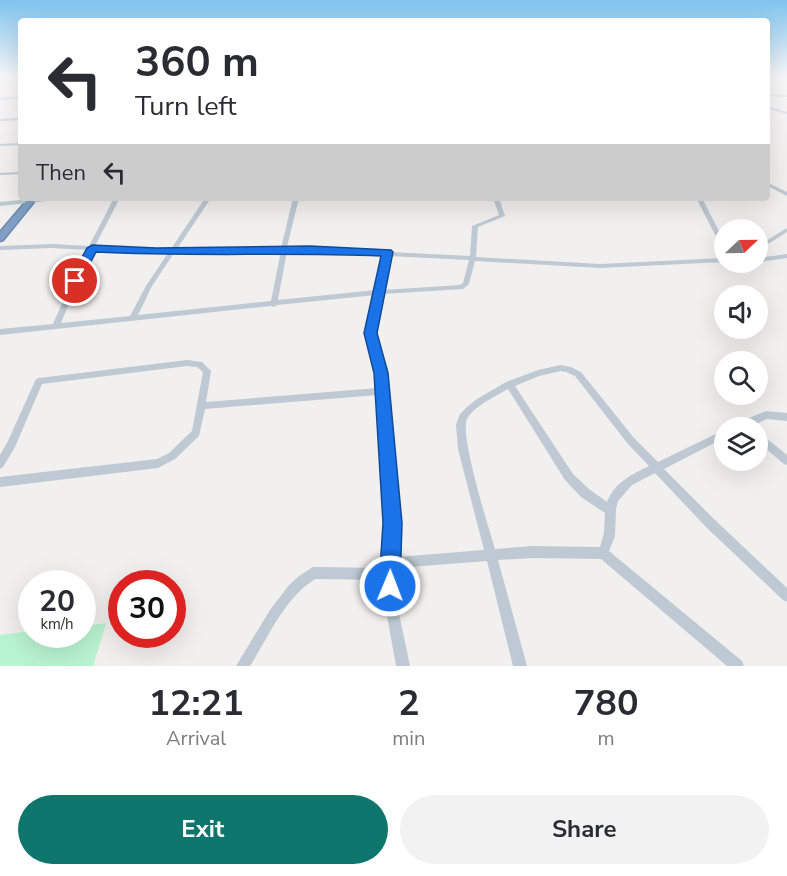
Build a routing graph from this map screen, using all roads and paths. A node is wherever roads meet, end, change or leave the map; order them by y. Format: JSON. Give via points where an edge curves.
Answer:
{"nodes":[{"id":1,"x":770,"y":108,"type":"edge"},
{"id":2,"x":787,"y":113,"type":"edge"},
{"id":3,"x":18,"y":119,"type":"edge"},
{"id":4,"x":0,"y":120,"type":"edge"},
{"id":5,"x":18,"y":144,"type":"edge"},
{"id":6,"x":0,"y":145,"type":"edge"},
{"id":7,"x":18,"y":173,"type":"edge"},
{"id":8,"x":0,"y":174,"type":"edge"},
{"id":9,"x":770,"y":185,"type":"edge"},
{"id":10,"x":770,"y":191,"type":"edge"},
{"id":11,"x":781,"y":191,"type":"junction"},
{"id":12,"x":787,"y":194,"type":"edge"},
{"id":13,"x":19,"y":201,"type":"edge"},
{"id":14,"x":30,"y":201,"type":"edge"},
{"id":15,"x":116,"y":201,"type":"edge"},
{"id":16,"x":206,"y":201,"type":"edge"},
{"id":17,"x":295,"y":201,"type":"edge"},
{"id":18,"x":497,"y":201,"type":"edge"},
{"id":19,"x":701,"y":201,"type":"edge"},
{"id":20,"x":0,"y":204,"type":"edge"},
{"id":21,"x":714,"y":227,"type":"edge"},
{"id":22,"x":787,"y":230,"type":"edge"},
{"id":23,"x":0,"y":238,"type":"edge"},
{"id":24,"x":768,"y":242,"type":"edge"},
{"id":25,"x":0,"y":248,"type":"edge"},
{"id":26,"x":92,"y":248,"type":"junction"},
{"id":27,"x":284,"y":249,"type":"junction"},
{"id":28,"x":173,"y":251,"type":"junction"},
{"id":29,"x":387,"y":252,"type":"junction"},
{"id":30,"x":787,"y":256,"type":"edge"},
{"id":31,"x":473,"y":258,"type":"junction"},
{"id":32,"x":768,"y":259,"type":"edge"},
{"id":33,"x":776,"y":259,"type":"junction"},
{"id":34,"x":714,"y":260,"type":"edge"},
{"id":35,"x":787,"y":264,"type":"edge"},
{"id":36,"x":380,"y":292,"type":"junction"},
{"id":37,"x":274,"y":305,"type":"junction"},
{"id":38,"x":132,"y":319,"type":"junction"},
{"id":39,"x":57,"y":326,"type":"junction"},
{"id":40,"x":0,"y":332,"type":"edge"},
{"id":41,"x":509,"y":384,"type":"junction"},
{"id":42,"x":382,"y":391,"type":"junction"},
{"id":43,"x":201,"y":406,"type":"junction"},
{"id":44,"x":762,"y":417,"type":"edge"},
{"id":45,"x":787,"y":417,"type":"edge"},
{"id":46,"x":714,"y":439,"type":"edge"},
{"id":47,"x":768,"y":445,"type":"edge"},
{"id":48,"x":787,"y":461,"type":"edge"},
{"id":49,"x":0,"y":464,"type":"edge"},
{"id":50,"x":659,"y":468,"type":"junction"},
{"id":51,"x":0,"y":482,"type":"edge"},
{"id":52,"x":610,"y":510,"type":"junction"},
{"id":53,"x":603,"y":553,"type":"junction"},
{"id":54,"x":489,"y":555,"type":"junction"},
{"id":55,"x":389,"y":568,"type":"junction"},
{"id":56,"x":787,"y":596,"type":"edge"},
{"id":57,"x":243,"y":666,"type":"edge"},
{"id":58,"x":403,"y":666,"type":"edge"},
{"id":59,"x":519,"y":666,"type":"edge"},
{"id":60,"x":737,"y":666,"type":"edge"}],
"edges":[{"from":1,"to":2,"type":"street"},
{"from":3,"to":4,"type":"street"},
{"from":5,"to":6,"type":"street"},
{"from":7,"to":8,"type":"street"},
{"from":9,"to":11,"type":"street"},
{"from":10,"to":11,"type":"street"},
{"from":11,"to":12,"type":"street"},
{"from":13,"to":20,"type":"street"},
{"from":14,"to":23,"type":"highway"},
{"from":15,"to":26,"type":"street"},
{"from":16,"to":28,"type":"street"},
{"from":17,"to":27,"type":"street"},
{"from":18,"to":31,"type":"street","via":[[502,216],[475,226]]},
{"from":19,"to":21,"type":"street"},
{"from":22,"to":24,"type":"street"},
{"from":25,"to":26,"type":"street"},
{"from":26,"to":28,"type":"street"},
{"from":26,"to":39,"type":"street"},
{"from":27,"to":28,"type":"street"},
{"from":27,"to":29,"type":"street"},
{"from":27,"to":37,"type":"street"},
{"from":28,"to":38,"type":"street"},
{"from":29,"to":31,"type":"street"},
{"from":29,"to":36,"type":"street"},
{"from":30,"to":33,"type":"street"},
{"from":31,"to":34,"type":"street","via":[[600,266]]},
{"from":31,"to":36,"type":"street","via":[[466,284],[461,287]]},
{"from":32,"to":33,"type":"street"},
{"from":33,"to":35,"type":"street"},
{"from":36,"to":37,"type":"street"},
{"from":36,"to":42,"type":"street","via":[[371,333]]},
{"from":37,"to":38,"type":"street"},
{"from":38,"to":39,"type":"street"},
{"from":39,"to":40,"type":"street"},
{"from":41,"to":50,"type":"street","via":[[558,368],[578,374],[631,441]]},
{"from":41,"to":52,"type":"street","via":[[569,477]]},
{"from":41,"to":54,"type":"street","via":[[471,408],[460,428]]},
{"from":42,"to":43,"type":"street"},
{"from":42,"to":55,"type":"street","via":[[393,523]]},
{"from":43,"to":49,"type":"street","via":[[207,371],[199,364],[39,381]]},
{"from":43,"to":51,"type":"street","via":[[196,433],[172,456],[158,463]]},
{"from":44,"to":45,"type":"street"},
{"from":46,"to":50,"type":"street"},
{"from":47,"to":48,"type":"street"},
{"from":50,"to":52,"type":"street","via":[[618,490]]},
{"from":50,"to":56,"type":"street"},
{"from":52,"to":53,"type":"street","via":[[611,532]]},
{"from":53,"to":54,"type":"street"},
{"from":53,"to":60,"type":"street"},
{"from":54,"to":55,"type":"street"},
{"from":54,"to":59,"type":"street"},
{"from":55,"to":57,"type":"street","via":[[313,573],[304,578],[292,589]]},
{"from":55,"to":58,"type":"street","via":[[390,599]]}]}
